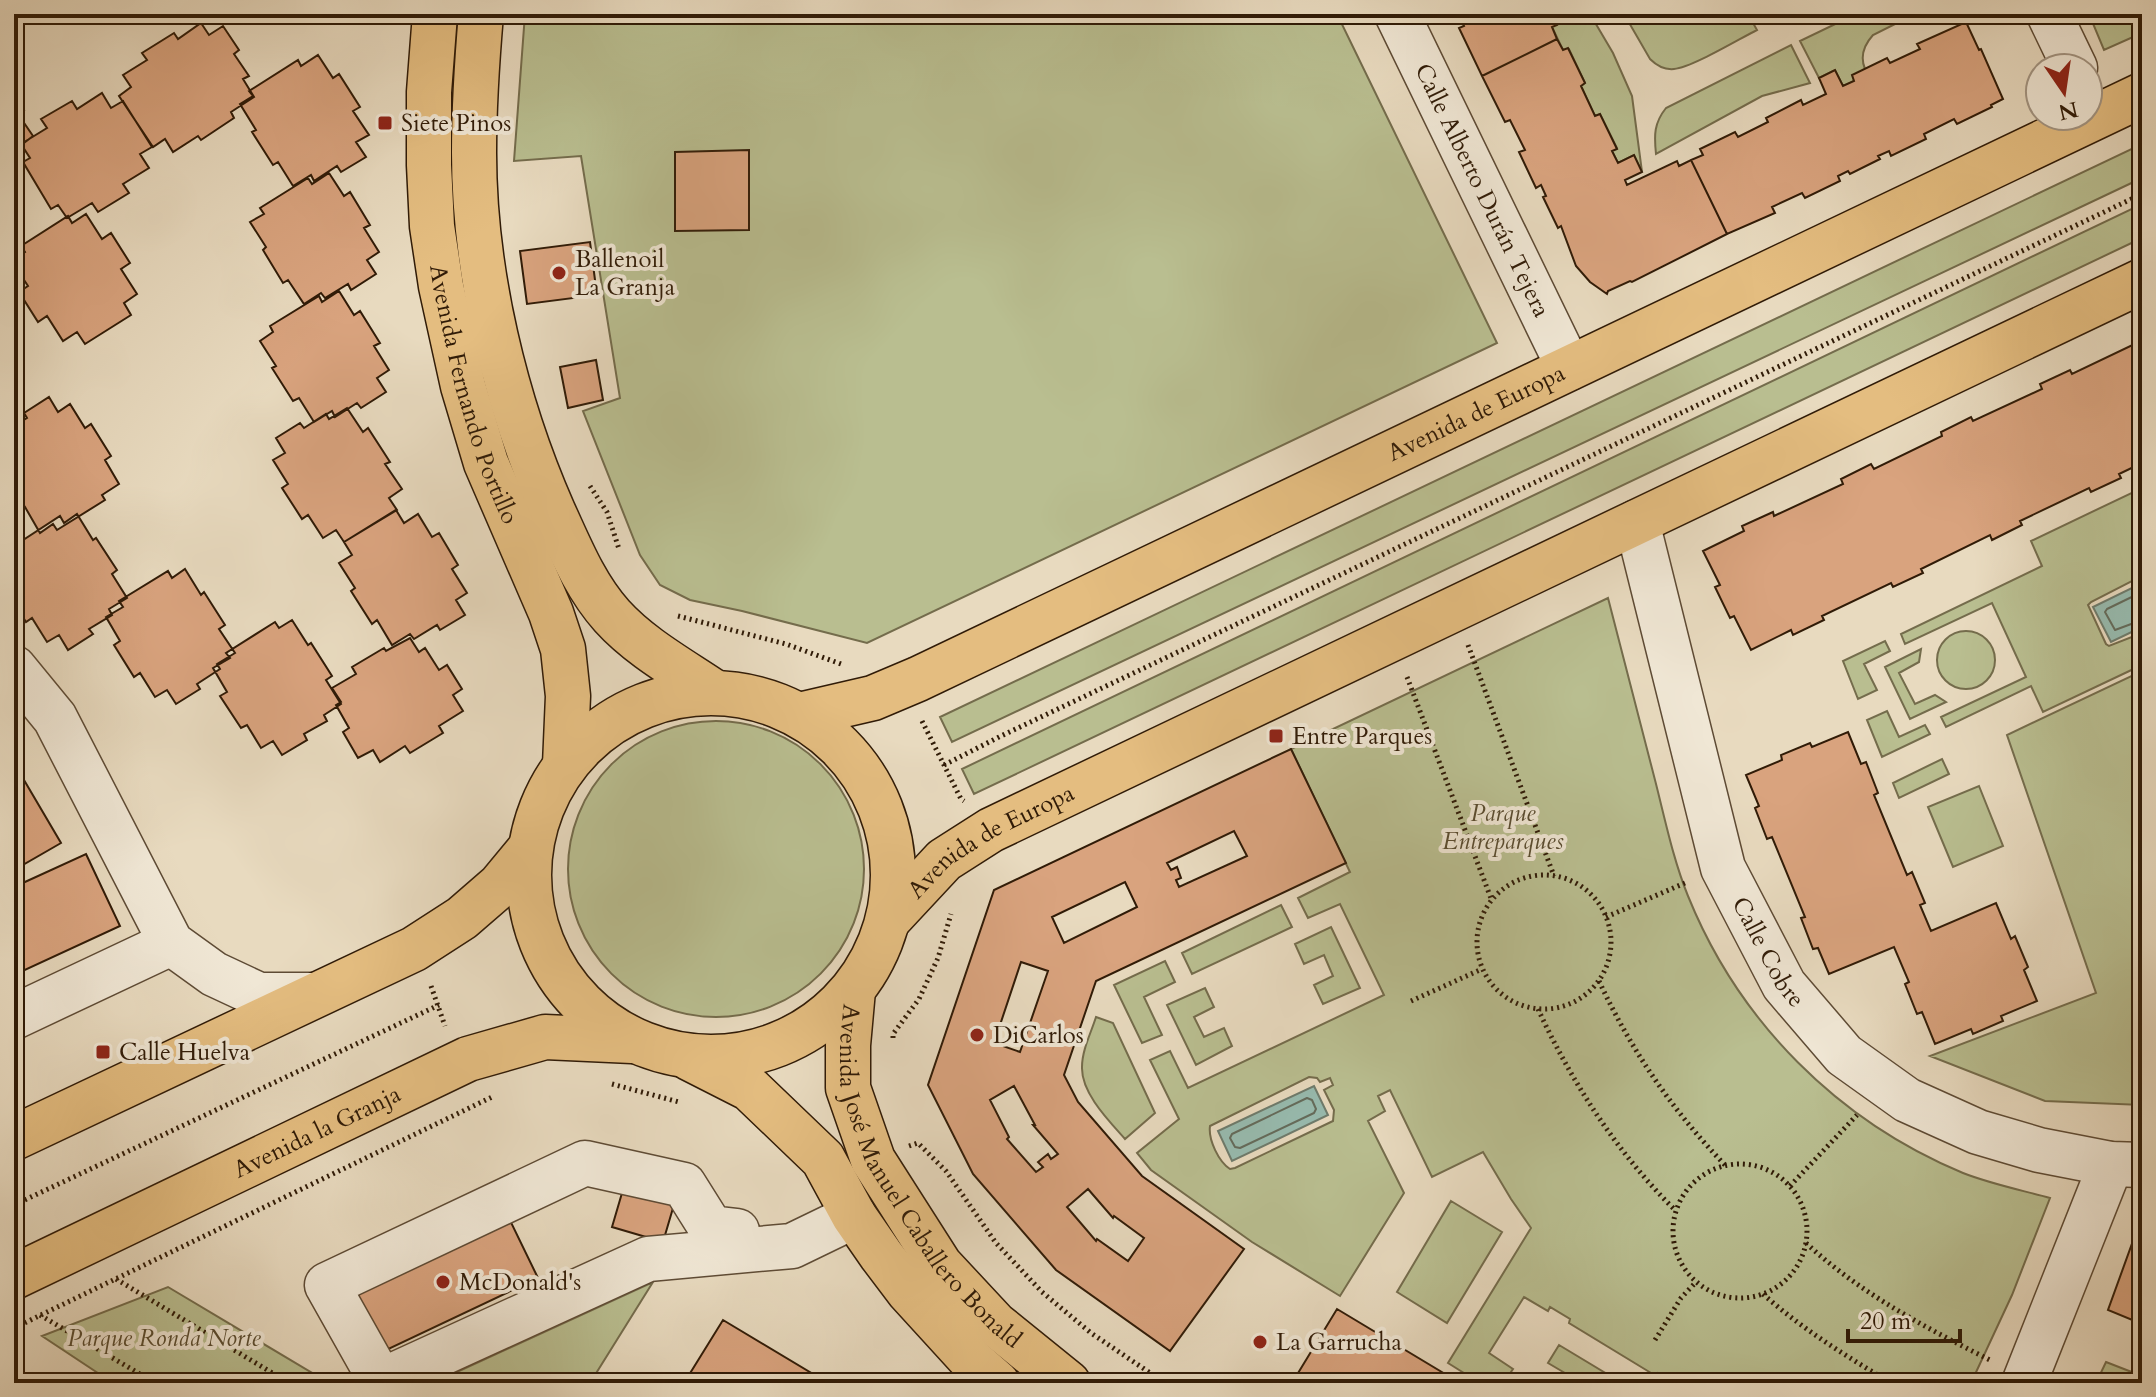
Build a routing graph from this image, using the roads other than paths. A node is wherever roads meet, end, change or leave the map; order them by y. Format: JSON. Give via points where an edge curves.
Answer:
{"nodes":[{"id":1,"x":435,"y":14,"type":"edge"},
{"id":2,"x":481,"y":14,"type":"edge"},
{"id":3,"x":1397,"y":14,"type":"edge"},
{"id":4,"x":2049,"y":14,"type":"edge"},
{"id":5,"x":2067,"y":52,"type":"edge"},
{"id":6,"x":2142,"y":95,"type":"edge"},
{"id":7,"x":2104,"y":104,"type":"edge"},
{"id":8,"x":2041,"y":132,"type":"edge"},
{"id":9,"x":2142,"y":281,"type":"edge"},
{"id":10,"x":1569,"y":368,"type":"junction"},
{"id":11,"x":1637,"y":522,"type":"junction"},
{"id":12,"x":14,"y":668,"type":"edge"},
{"id":13,"x":714,"y":692,"type":"junction"},
{"id":14,"x":804,"y":714,"type":"junction"},
{"id":15,"x":565,"y":765,"type":"junction"},
{"id":16,"x":529,"y":850,"type":"junction"},
{"id":17,"x":889,"y":919,"type":"junction"},
{"id":18,"x":171,"y":943,"type":"junction"},
{"id":19,"x":853,"y":990,"type":"junction"},
{"id":20,"x":314,"y":995,"type":"junction"},
{"id":21,"x":14,"y":1017,"type":"edge"},
{"id":22,"x":634,"y":1041,"type":"junction"},
{"id":23,"x":683,"y":1056,"type":"junction"},
{"id":24,"x":14,"y":1138,"type":"edge"},
{"id":25,"x":2126,"y":1164,"type":"edge"},
{"id":26,"x":854,"y":1216,"type":"junction"},
{"id":27,"x":687,"y":1256,"type":"junction"},
{"id":28,"x":14,"y":1277,"type":"edge"},
{"id":29,"x":2025,"y":1380,"type":"edge"},
{"id":30,"x":997,"y":1383,"type":"edge"},
{"id":31,"x":1068,"y":1383,"type":"edge"}],
"edges":[{"from":1,"to":15,"type":"main road","name":"Avenida Fernando Portillo","via":[[429,165],[441,286],[486,463],[563,649],[568,696]]},
{"from":2,"to":13,"type":"main road","name":"Avenida Fernando Portillo","via":[[474,155],[477,218],[485,281],[520,423],[547,497],[594,593],[637,638]]},
{"from":3,"to":10,"type":"street","name":"Calle Alberto Durán Tejera"},
{"from":4,"to":5,"type":"street"},
{"from":6,"to":7,"type":"main road","name":"Avenida de Europa"},
{"from":8,"to":10,"type":"main road","name":"Avenida de Europa"},
{"from":9,"to":11,"type":"main road","name":"Avenida de Europa"},
{"from":10,"to":14,"type":"main road","name":"Avenida de Europa","via":[[918,679],[873,698]]},
{"from":11,"to":17,"type":"main road","name":"Avenida de Europa","via":[[991,830],[944,860]]},
{"from":11,"to":25,"type":"street","name":"Calle Cobre","via":[[1723,868],[1784,985],[1844,1055],[1907,1100],[1978,1132],[2039,1150]]},
{"from":12,"to":18,"type":"street","via":[[55,718]]},
{"from":13,"to":14,"type":"main road","name":"Avenida de Europa","via":[[748,696]]},
{"from":13,"to":15,"type":"main road","name":"Avenida de Europa","via":[[671,696],[631,711],[595,734]]},
{"from":14,"to":17,"type":"main road","name":"Avenida de Europa","via":[[841,745],[882,808],[895,882]]},
{"from":15,"to":16,"type":"main road","name":"Avenida de Europa","via":[[542,805]]},
{"from":16,"to":20,"type":"main road","via":[[471,910],[414,949]]},
{"from":16,"to":22,"type":"main road","name":"Avenida de Europa","via":[[529,897],[540,942],[563,982],[595,1017]]},
{"from":17,"to":19,"type":"main road","name":"Avenida de Europa","via":[[875,956]]},
{"from":18,"to":20,"type":"street","via":[[214,974],[259,995]]},
{"from":18,"to":21,"type":"street"},
{"from":19,"to":23,"type":"main road","name":"Avenida de Europa","via":[[819,1023],[777,1045],[731,1057]]},
{"from":19,"to":31,"type":"main road","name":"Avenida José Manuel Caballero Bonald","via":[[848,1088],[873,1160],[940,1265],[995,1324]]},
{"from":20,"to":24,"type":"main road"},
{"from":22,"to":23,"type":"main road","name":"Avenida de Europa"},
{"from":22,"to":28,"type":"main road","name":"Avenida la Granja","via":[[545,1037],[468,1059]]},
{"from":23,"to":26,"type":"main road","name":"Avenida José Manuel Caballero Bonald","via":[[750,1089],[823,1159]]},
{"from":25,"to":29,"type":"street"},
{"from":26,"to":27,"type":"street","via":[[792,1246]]},
{"from":26,"to":30,"type":"main road","name":"Avenida José Manuel Caballero Bonald","via":[[909,1292]]},
{"from":27,"to":27,"type":"street","via":[[648,1259],[381,1381],[327,1285],[585,1163],[684,1185],[719,1222],[697,1231]]}]}
